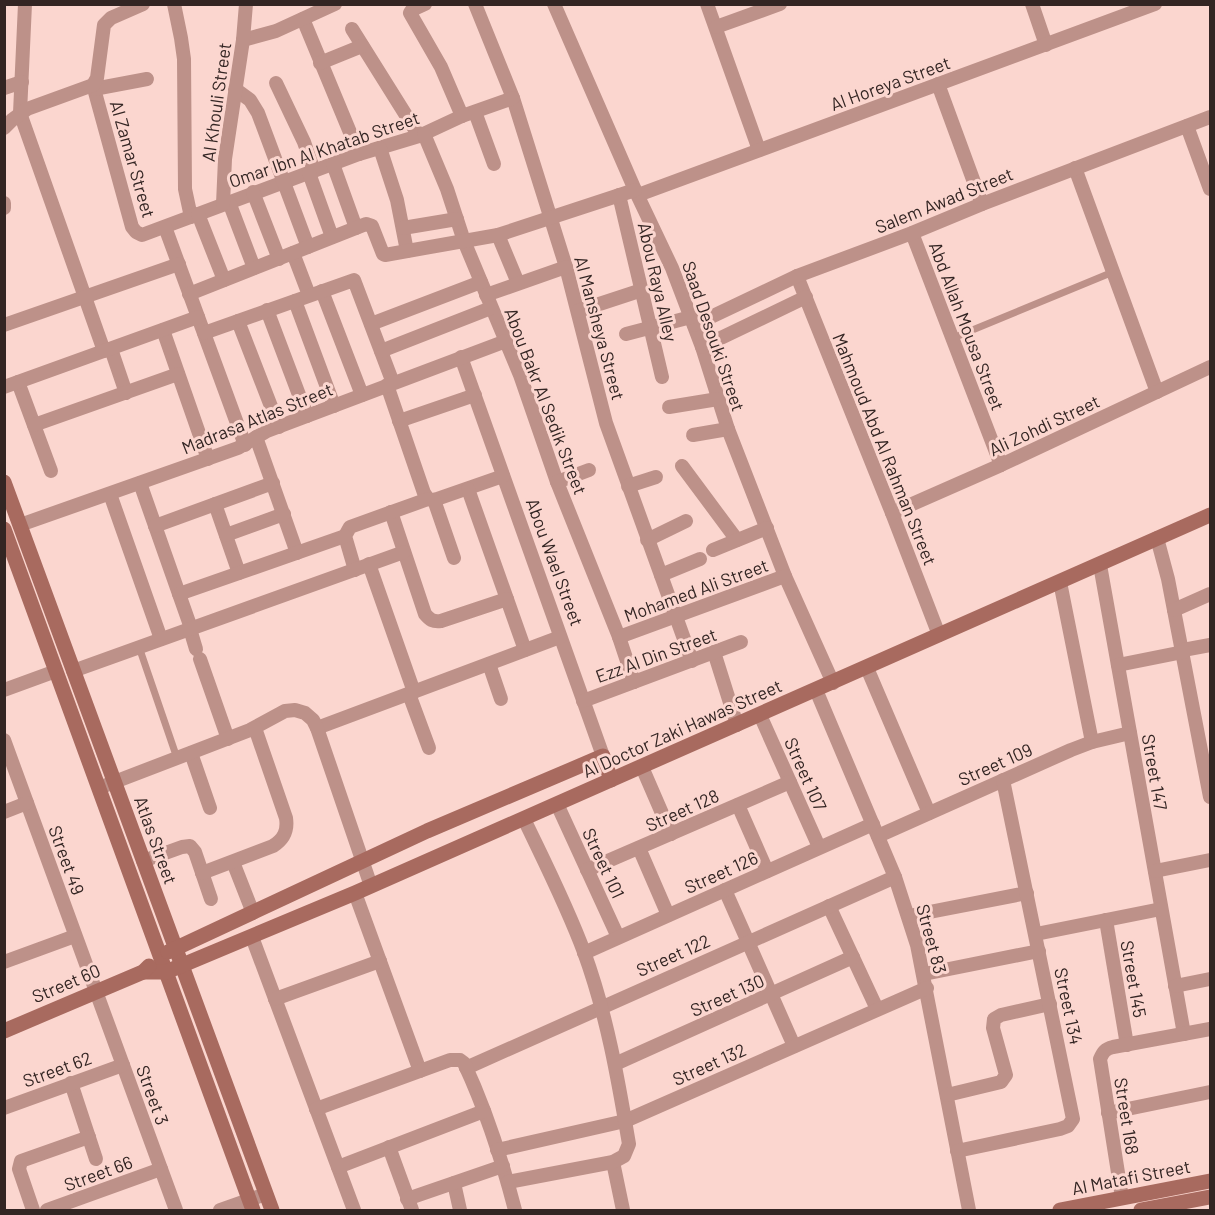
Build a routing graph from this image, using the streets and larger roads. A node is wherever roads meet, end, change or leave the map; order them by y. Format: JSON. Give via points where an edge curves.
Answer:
{"nodes":[{"id":1,"x":25,"y":4,"type":"edge"},
{"id":2,"x":143,"y":4,"type":"edge"},
{"id":3,"x":174,"y":4,"type":"edge"},
{"id":4,"x":246,"y":4,"type":"edge"},
{"id":5,"x":335,"y":4,"type":"edge"},
{"id":6,"x":425,"y":4,"type":"edge"},
{"id":7,"x":475,"y":4,"type":"edge"},
{"id":8,"x":554,"y":4,"type":"edge"},
{"id":9,"x":707,"y":4,"type":"edge"},
{"id":10,"x":780,"y":4,"type":"edge"},
{"id":11,"x":1032,"y":4,"type":"edge"},
{"id":12,"x":1146,"y":6,"type":"edge"},
{"id":13,"x":303,"y":19,"type":"junction"},
{"id":14,"x":716,"y":27,"type":"junction"},
{"id":15,"x":352,"y":29,"type":"dead end"},
{"id":16,"x":243,"y":39,"type":"junction"},
{"id":17,"x":1046,"y":45,"type":"junction"},
{"id":18,"x":362,"y":46,"type":"junction"},
{"id":19,"x":320,"y":63,"type":"junction"},
{"id":20,"x":147,"y":79,"type":"dead end"},
{"id":21,"x":22,"y":82,"type":"junction"},
{"id":22,"x":276,"y":83,"type":"dead end"},
{"id":23,"x":938,"y":84,"type":"junction"},
{"id":24,"x":93,"y":87,"type":"junction"},
{"id":25,"x":4,"y":88,"type":"edge"},
{"id":26,"x":235,"y":89,"type":"junction"},
{"id":27,"x":513,"y":98,"type":"junction"},
{"id":28,"x":20,"y":113,"type":"junction"},
{"id":29,"x":469,"y":114,"type":"junction"},
{"id":30,"x":1210,"y":117,"type":"edge"},
{"id":31,"x":1186,"y":126,"type":"junction"},
{"id":32,"x":4,"y":128,"type":"edge"},
{"id":33,"x":421,"y":135,"type":"junction"},
{"id":34,"x":380,"y":148,"type":"junction"},
{"id":35,"x":759,"y":150,"type":"junction"},
{"id":36,"x":359,"y":154,"type":"junction"},
{"id":37,"x":333,"y":164,"type":"junction"},
{"id":38,"x":494,"y":164,"type":"dead end"},
{"id":39,"x":1075,"y":168,"type":"junction"},
{"id":40,"x":311,"y":172,"type":"junction"},
{"id":41,"x":282,"y":182,"type":"junction"},
{"id":42,"x":1210,"y":189,"type":"edge"},
{"id":43,"x":253,"y":192,"type":"junction"},
{"id":44,"x":636,"y":192,"type":"junction"},
{"id":45,"x":618,"y":195,"type":"junction"},
{"id":46,"x":4,"y":203,"type":"edge"},
{"id":47,"x":226,"y":203,"type":"junction"},
{"id":48,"x":981,"y":204,"type":"junction"},
{"id":49,"x":4,"y":208,"type":"edge"},
{"id":50,"x":195,"y":215,"type":"junction"},
{"id":51,"x":551,"y":217,"type":"junction"},
{"id":52,"x":457,"y":219,"type":"junction"},
{"id":53,"x":165,"y":227,"type":"junction"},
{"id":54,"x":356,"y":228,"type":"junction"},
{"id":55,"x":403,"y":228,"type":"junction"},
{"id":56,"x":912,"y":233,"type":"junction"},
{"id":57,"x":146,"y":234,"type":"joint"},
{"id":58,"x":498,"y":235,"type":"junction"},
{"id":59,"x":332,"y":237,"type":"junction"},
{"id":60,"x":465,"y":241,"type":"junction"},
{"id":61,"x":308,"y":247,"type":"junction"},
{"id":62,"x":407,"y":251,"type":"junction"},
{"id":63,"x":293,"y":253,"type":"junction"},
{"id":64,"x":279,"y":259,"type":"junction"},
{"id":65,"x":179,"y":264,"type":"junction"},
{"id":66,"x":566,"y":267,"type":"junction"},
{"id":67,"x":254,"y":268,"type":"junction"},
{"id":68,"x":797,"y":276,"type":"junction"},
{"id":69,"x":224,"y":280,"type":"junction"},
{"id":70,"x":518,"y":283,"type":"junction"},
{"id":71,"x":642,"y":290,"type":"junction"},
{"id":72,"x":316,"y":293,"type":"junction"},
{"id":73,"x":189,"y":294,"type":"junction"},
{"id":74,"x":486,"y":295,"type":"junction"},
{"id":75,"x":86,"y":297,"type":"junction"},
{"id":76,"x":806,"y":297,"type":"junction"},
{"id":77,"x":295,"y":301,"type":"junction"},
{"id":78,"x":267,"y":310,"type":"junction"},
{"id":79,"x":578,"y":311,"type":"junction"},
{"id":80,"x":198,"y":318,"type":"junction"},
{"id":81,"x":238,"y":321,"type":"junction"},
{"id":82,"x":692,"y":321,"type":"junction"},
{"id":83,"x":371,"y":324,"type":"junction"},
{"id":84,"x":4,"y":325,"type":"edge"},
{"id":85,"x":651,"y":327,"type":"junction"},
{"id":86,"x":163,"y":330,"type":"junction"},
{"id":87,"x":204,"y":333,"type":"junction"},
{"id":88,"x":626,"y":334,"type":"dead end"},
{"id":89,"x":506,"y":341,"type":"junction"},
{"id":90,"x":702,"y":347,"type":"junction"},
{"id":91,"x":108,"y":350,"type":"junction"},
{"id":92,"x":381,"y":351,"type":"junction"},
{"id":93,"x":461,"y":357,"type":"junction"},
{"id":94,"x":1210,"y":367,"type":"edge"},
{"id":95,"x":178,"y":374,"type":"junction"},
{"id":96,"x":662,"y":377,"type":"dead end"},
{"id":97,"x":18,"y":382,"type":"junction"},
{"id":98,"x":390,"y":384,"type":"junction"},
{"id":99,"x":4,"y":387,"type":"edge"},
{"id":100,"x":1157,"y":392,"type":"junction"},
{"id":101,"x":126,"y":393,"type":"junction"},
{"id":102,"x":362,"y":395,"type":"junction"},
{"id":103,"x":474,"y":395,"type":"junction"},
{"id":104,"x":718,"y":399,"type":"junction"},
{"id":105,"x":334,"y":406,"type":"junction"},
{"id":106,"x":669,"y":407,"type":"dead end"},
{"id":107,"x":307,"y":416,"type":"junction"},
{"id":108,"x":399,"y":421,"type":"junction"},
{"id":109,"x":34,"y":426,"type":"junction"},
{"id":110,"x":279,"y":427,"type":"junction"},
{"id":111,"x":728,"y":429,"type":"junction"},
{"id":112,"x":693,"y":435,"type":"dead end"},
{"id":113,"x":251,"y":441,"type":"junction"},
{"id":114,"x":208,"y":459,"type":"junction"},
{"id":115,"x":1001,"y":465,"type":"junction"},
{"id":116,"x":682,"y":466,"type":"dead end"},
{"id":117,"x":589,"y":470,"type":"dead end"},
{"id":118,"x":51,"y":471,"type":"dead end"},
{"id":119,"x":503,"y":476,"type":"junction"},
{"id":120,"x":656,"y":477,"type":"dead end"},
{"id":121,"x":4,"y":482,"type":"edge"},
{"id":122,"x":558,"y":482,"type":"junction"},
{"id":123,"x":140,"y":483,"type":"junction"},
{"id":124,"x":273,"y":483,"type":"junction"},
{"id":125,"x":628,"y":486,"type":"junction"},
{"id":126,"x":468,"y":489,"type":"junction"},
{"id":127,"x":110,"y":494,"type":"junction"},
{"id":128,"x":431,"y":500,"type":"junction"},
{"id":129,"x":215,"y":504,"type":"junction"},
{"id":130,"x":391,"y":512,"type":"junction"},
{"id":131,"x":892,"y":513,"type":"junction"},
{"id":132,"x":284,"y":514,"type":"junction"},
{"id":133,"x":1210,"y":515,"type":"edge"},
{"id":134,"x":686,"y":521,"type":"dead end"},
{"id":135,"x":20,"y":525,"type":"junction"},
{"id":136,"x":155,"y":526,"type":"junction"},
{"id":137,"x":767,"y":528,"type":"junction"},
{"id":138,"x":4,"y":529,"type":"edge"},
{"id":139,"x":226,"y":535,"type":"junction"},
{"id":140,"x":345,"y":536,"type":"junction"},
{"id":141,"x":1157,"y":538,"type":"junction"},
{"id":142,"x":647,"y":540,"type":"junction"},
{"id":143,"x":737,"y":540,"type":"junction"},
{"id":144,"x":713,"y":550,"type":"dead end"},
{"id":145,"x":404,"y":552,"type":"junction"},
{"id":146,"x":297,"y":553,"type":"junction"},
{"id":147,"x":454,"y":558,"type":"dead end"},
{"id":148,"x":700,"y":559,"type":"dead end"},
{"id":149,"x":369,"y":564,"type":"junction"},
{"id":150,"x":1100,"y":565,"type":"junction"},
{"id":151,"x":355,"y":570,"type":"junction"},
{"id":152,"x":239,"y":573,"type":"junction"},
{"id":153,"x":661,"y":575,"type":"junction"},
{"id":154,"x":785,"y":576,"type":"junction"},
{"id":155,"x":1060,"y":582,"type":"junction"},
{"id":156,"x":179,"y":594,"type":"junction"},
{"id":157,"x":1210,"y":594,"type":"edge"},
{"id":158,"x":507,"y":599,"type":"junction"},
{"id":159,"x":1174,"y":610,"type":"junction"},
{"id":160,"x":676,"y":616,"type":"junction"},
{"id":161,"x":190,"y":629,"type":"junction"},
{"id":162,"x":939,"y":635,"type":"junction"},
{"id":163,"x":561,"y":637,"type":"junction"},
{"id":164,"x":619,"y":637,"type":"junction"},
{"id":165,"x":161,"y":639,"type":"junction"},
{"id":166,"x":741,"y":642,"type":"dead end"},
{"id":167,"x":63,"y":643,"type":"junction"},
{"id":168,"x":1210,"y":645,"type":"edge"},
{"id":169,"x":48,"y":649,"type":"junction"},
{"id":170,"x":525,"y":650,"type":"junction"},
{"id":171,"x":1183,"y":651,"type":"junction"},
{"id":172,"x":714,"y":652,"type":"junction"},
{"id":173,"x":692,"y":661,"type":"junction"},
{"id":174,"x":489,"y":664,"type":"junction"},
{"id":175,"x":1118,"y":665,"type":"junction"},
{"id":176,"x":867,"y":668,"type":"junction"},
{"id":177,"x":56,"y":671,"type":"junction"},
{"id":178,"x":73,"y":671,"type":"junction"},
{"id":179,"x":634,"y":682,"type":"junction"},
{"id":180,"x":832,"y":683,"type":"junction"},
{"id":181,"x":4,"y":690,"type":"edge"},
{"id":182,"x":816,"y":690,"type":"junction"},
{"id":183,"x":412,"y":693,"type":"junction"},
{"id":184,"x":501,"y":699,"type":"dead end"},
{"id":185,"x":583,"y":701,"type":"junction"},
{"id":186,"x":760,"y":715,"type":"junction"},
{"id":187,"x":737,"y":725,"type":"junction"},
{"id":188,"x":255,"y":728,"type":"junction"},
{"id":189,"x":317,"y":729,"type":"junction"},
{"id":190,"x":1130,"y":733,"type":"junction"},
{"id":191,"x":228,"y":739,"type":"junction"},
{"id":192,"x":1092,"y":742,"type":"junction"},
{"id":193,"x":6,"y":746,"type":"edge"},
{"id":194,"x":429,"y":748,"type":"dead end"},
{"id":195,"x":191,"y":753,"type":"junction"},
{"id":196,"x":603,"y":756,"type":"junction"},
{"id":197,"x":642,"y":767,"type":"junction"},
{"id":198,"x":611,"y":780,"type":"junction"},
{"id":199,"x":1003,"y":780,"type":"junction"},
{"id":200,"x":114,"y":782,"type":"junction"},
{"id":201,"x":790,"y":782,"type":"junction"},
{"id":202,"x":99,"y":788,"type":"junction"},
{"id":203,"x":1210,"y":797,"type":"edge"},
{"id":204,"x":27,"y":803,"type":"junction"},
{"id":205,"x":557,"y":804,"type":"junction"},
{"id":206,"x":738,"y":805,"type":"junction"},
{"id":207,"x":210,"y":807,"type":"dead end"},
{"id":208,"x":4,"y":812,"type":"edge"},
{"id":209,"x":929,"y":813,"type":"junction"},
{"id":210,"x":524,"y":819,"type":"junction"},
{"id":211,"x":875,"y":830,"type":"junction"},
{"id":212,"x":671,"y":834,"type":"junction"},
{"id":213,"x":819,"y":847,"type":"junction"},
{"id":214,"x":639,"y":848,"type":"junction"},
{"id":215,"x":1210,"y":860,"type":"edge"},
{"id":216,"x":143,"y":861,"type":"junction"},
{"id":217,"x":363,"y":861,"type":"junction"},
{"id":218,"x":232,"y":862,"type":"junction"},
{"id":219,"x":587,"y":870,"type":"junction"},
{"id":220,"x":767,"y":871,"type":"junction"},
{"id":221,"x":1155,"y":871,"type":"junction"},
{"id":222,"x":202,"y":873,"type":"junction"},
{"id":223,"x":895,"y":877,"type":"junction"},
{"id":224,"x":371,"y":885,"type":"junction"},
{"id":225,"x":725,"y":890,"type":"junction"},
{"id":226,"x":355,"y":893,"type":"junction"},
{"id":227,"x":1027,"y":893,"type":"junction"},
{"id":228,"x":211,"y":899,"type":"dead end"},
{"id":229,"x":829,"y":906,"type":"junction"},
{"id":230,"x":1161,"y":909,"type":"junction"},
{"id":231,"x":253,"y":913,"type":"junction"},
{"id":232,"x":668,"y":915,"type":"junction"},
{"id":233,"x":909,"y":916,"type":"junction"},
{"id":234,"x":1106,"y":920,"type":"junction"},
{"id":235,"x":1035,"y":934,"type":"junction"},
{"id":236,"x":75,"y":936,"type":"junction"},
{"id":237,"x":252,"y":937,"type":"junction"},
{"id":238,"x":618,"y":937,"type":"junction"},
{"id":239,"x":748,"y":942,"type":"junction"},
{"id":240,"x":175,"y":948,"type":"junction"},
{"id":241,"x":1039,"y":951,"type":"junction"},
{"id":242,"x":584,"y":953,"type":"junction"},
{"id":243,"x":160,"y":955,"type":"junction"},
{"id":244,"x":853,"y":957,"type":"junction"},
{"id":245,"x":4,"y":962,"type":"edge"},
{"id":246,"x":380,"y":962,"type":"junction"},
{"id":247,"x":181,"y":966,"type":"junction"},
{"id":248,"x":144,"y":972,"type":"junction"},
{"id":249,"x":166,"y":972,"type":"junction"},
{"id":250,"x":924,"y":974,"type":"junction"},
{"id":251,"x":1210,"y":979,"type":"edge"},
{"id":252,"x":1175,"y":986,"type":"junction"},
{"id":253,"x":927,"y":988,"type":"junction"},
{"id":254,"x":97,"y":992,"type":"junction"},
{"id":255,"x":772,"y":994,"type":"junction"},
{"id":256,"x":275,"y":999,"type":"junction"},
{"id":257,"x":1050,"y":1004,"type":"junction"},
{"id":258,"x":601,"y":1006,"type":"junction"},
{"id":259,"x":877,"y":1009,"type":"junction"},
{"id":260,"x":1210,"y":1029,"type":"edge"},
{"id":261,"x":4,"y":1031,"type":"edge"},
{"id":262,"x":1184,"y":1034,"type":"junction"},
{"id":263,"x":1127,"y":1044,"type":"junction"},
{"id":264,"x":794,"y":1046,"type":"junction"},
{"id":265,"x":615,"y":1064,"type":"junction"},
{"id":266,"x":123,"y":1065,"type":"junction"},
{"id":267,"x":466,"y":1068,"type":"junction"},
{"id":268,"x":420,"y":1071,"type":"junction"},
{"id":269,"x":71,"y":1083,"type":"junction"},
{"id":270,"x":947,"y":1095,"type":"junction"},
{"id":271,"x":1210,"y":1095,"type":"edge"},
{"id":272,"x":4,"y":1108,"type":"edge"},
{"id":273,"x":316,"y":1109,"type":"junction"},
{"id":274,"x":484,"y":1111,"type":"junction"},
{"id":275,"x":1108,"y":1113,"type":"junction"},
{"id":276,"x":625,"y":1121,"type":"junction"},
{"id":277,"x":89,"y":1137,"type":"junction"},
{"id":278,"x":389,"y":1147,"type":"junction"},
{"id":279,"x":497,"y":1150,"type":"junction"},
{"id":280,"x":957,"y":1151,"type":"junction"},
{"id":281,"x":96,"y":1159,"type":"dead end"},
{"id":282,"x":613,"y":1162,"type":"junction"},
{"id":283,"x":503,"y":1166,"type":"junction"},
{"id":284,"x":338,"y":1167,"type":"junction"},
{"id":285,"x":161,"y":1168,"type":"junction"},
{"id":286,"x":508,"y":1182,"type":"junction"},
{"id":287,"x":1210,"y":1182,"type":"edge"},
{"id":288,"x":454,"y":1183,"type":"junction"},
{"id":289,"x":266,"y":1194,"type":"junction"},
{"id":290,"x":1210,"y":1197,"type":"edge"},
{"id":291,"x":1122,"y":1198,"type":"junction"},
{"id":292,"x":1168,"y":1202,"type":"edge"},
{"id":293,"x":251,"y":1205,"type":"edge"},
{"id":294,"x":410,"y":1205,"type":"edge"},
{"id":295,"x":33,"y":1210,"type":"edge"},
{"id":296,"x":47,"y":1210,"type":"edge"},
{"id":297,"x":176,"y":1210,"type":"edge"},
{"id":298,"x":220,"y":1210,"type":"edge"},
{"id":299,"x":272,"y":1210,"type":"edge"},
{"id":300,"x":354,"y":1210,"type":"edge"},
{"id":301,"x":460,"y":1210,"type":"edge"},
{"id":302,"x":515,"y":1210,"type":"edge"},
{"id":303,"x":623,"y":1210,"type":"edge"},
{"id":304,"x":969,"y":1210,"type":"edge"},
{"id":305,"x":1060,"y":1210,"type":"edge"},
{"id":306,"x":1142,"y":1210,"type":"edge"}],
"edges":[{"from":1,"to":21,"type":"street"},
{"from":2,"to":24,"type":"street","via":[[104,25]]},
{"from":3,"to":50,"type":"street","via":[[184,59],[185,189]]},
{"from":4,"to":16,"type":"street","name":"Al Khouli Street"},
{"from":5,"to":13,"type":"street"},
{"from":6,"to":29,"type":"street","via":[[410,13]]},
{"from":7,"to":27,"type":"street","name":"Al Mansheya Street"},
{"from":8,"to":44,"type":"street","name":"Saad Desouki Street"},
{"from":9,"to":14,"type":"street"},
{"from":10,"to":14,"type":"street"},
{"from":11,"to":17,"type":"street"},
{"from":12,"to":17,"type":"street","name":"Al Horeya Street"},
{"from":13,"to":16,"type":"street","via":[[278,37]]},
{"from":13,"to":19,"type":"street"},
{"from":14,"to":35,"type":"street"},
{"from":15,"to":18,"type":"street","name":"Abou Bakr Al Sedik Street"},
{"from":16,"to":26,"type":"street","name":"Al Khouli Street"},
{"from":17,"to":23,"type":"street","name":"Al Horeya Street"},
{"from":18,"to":19,"type":"street"},
{"from":18,"to":33,"type":"street","name":"Abou Bakr Al Sedik Street"},
{"from":19,"to":36,"type":"street"},
{"from":20,"to":24,"type":"street"},
{"from":21,"to":25,"type":"street"},
{"from":21,"to":28,"type":"street"},
{"from":22,"to":40,"type":"street","via":[[304,142]]},
{"from":23,"to":35,"type":"street","name":"Al Horeya Street"},
{"from":23,"to":48,"type":"street"},
{"from":24,"to":28,"type":"street"},
{"from":24,"to":57,"type":"street","name":"Al Zamar Street","via":[[132,227]]},
{"from":26,"to":41,"type":"street","via":[[254,105]]},
{"from":26,"to":47,"type":"street","name":"Al Khouli Street","via":[[225,159]]},
{"from":27,"to":29,"type":"street","name":"Omar Ibn Al Khatab Street"},
{"from":27,"to":51,"type":"street","name":"Al Mansheya Street"},
{"from":28,"to":32,"type":"street"},
{"from":28,"to":75,"type":"street"},
{"from":29,"to":33,"type":"street","name":"Omar Ibn Al Khatab Street"},
{"from":29,"to":38,"type":"street"},
{"from":30,"to":31,"type":"street","name":"Salem Awad Street"},
{"from":31,"to":39,"type":"street","name":"Salem Awad Street"},
{"from":31,"to":42,"type":"street"},
{"from":33,"to":34,"type":"street","name":"Omar Ibn Al Khatab Street"},
{"from":33,"to":52,"type":"street","name":"Abou Bakr Al Sedik Street"},
{"from":34,"to":36,"type":"street","name":"Omar Ibn Al Khatab Street"},
{"from":34,"to":55,"type":"street"},
{"from":35,"to":44,"type":"street","name":"Al Horeya Street"},
{"from":36,"to":37,"type":"street","name":"Omar Ibn Al Khatab Street"},
{"from":37,"to":40,"type":"street","name":"Omar Ibn Al Khatab Street"},
{"from":37,"to":54,"type":"street"},
{"from":39,"to":48,"type":"street","name":"Salem Awad Street"},
{"from":39,"to":100,"type":"street"},
{"from":40,"to":41,"type":"street","name":"Omar Ibn Al Khatab Street"},
{"from":40,"to":59,"type":"street"},
{"from":41,"to":43,"type":"street","name":"Omar Ibn Al Khatab Street"},
{"from":41,"to":61,"type":"street"},
{"from":43,"to":47,"type":"street","name":"Omar Ibn Al Khatab Street"},
{"from":43,"to":64,"type":"street"},
{"from":44,"to":45,"type":"street","name":"Al Horeya Street"},
{"from":44,"to":82,"type":"street","name":"Saad Desouki Street"},
{"from":45,"to":51,"type":"street","name":"Al Horeya Street"},
{"from":45,"to":71,"type":"street","name":"Abou Raya Alley"},
{"from":46,"to":49,"type":"street"},
{"from":47,"to":50,"type":"street","name":"Omar Ibn Al Khatab Street"},
{"from":47,"to":67,"type":"street"},
{"from":48,"to":56,"type":"street","name":"Salem Awad Street"},
{"from":50,"to":53,"type":"street","name":"Omar Ibn Al Khatab Street"},
{"from":50,"to":69,"type":"street"},
{"from":51,"to":58,"type":"street","name":"Al Horeya Street"},
{"from":51,"to":66,"type":"street","name":"Al Mansheya Street"},
{"from":52,"to":55,"type":"street"},
{"from":52,"to":60,"type":"street","name":"Abou Bakr Al Sedik Street"},
{"from":53,"to":57,"type":"street","name":"Omar Ibn Al Khatab Street"},
{"from":53,"to":65,"type":"street"},
{"from":54,"to":59,"type":"street"},
{"from":54,"to":62,"type":"street","name":"Al Horeya Street","via":[[372,226],[384,255]]},
{"from":55,"to":62,"type":"street"},
{"from":56,"to":68,"type":"street","name":"Salem Awad Street"},
{"from":56,"to":115,"type":"street","name":"Abd Allah Mousa Street"},
{"from":58,"to":60,"type":"street","name":"Al Horeya Street"},
{"from":58,"to":70,"type":"street"},
{"from":59,"to":61,"type":"street"},
{"from":60,"to":62,"type":"street","name":"Al Horeya Street"},
{"from":60,"to":74,"type":"street","name":"Abou Bakr Al Sedik Street"},
{"from":61,"to":63,"type":"street"},
{"from":63,"to":64,"type":"street"},
{"from":63,"to":72,"type":"street"},
{"from":64,"to":67,"type":"street"},
{"from":65,"to":73,"type":"street"},
{"from":65,"to":75,"type":"street"},
{"from":66,"to":70,"type":"street"},
{"from":66,"to":79,"type":"street","name":"Al Mansheya Street"},
{"from":67,"to":69,"type":"street"},
{"from":68,"to":76,"type":"street","name":"Mahmoud Abd Al Rahman Street"},
{"from":68,"to":82,"type":"street","name":"Salem Awad Street"},
{"from":69,"to":73,"type":"street"},
{"from":70,"to":74,"type":"street"},
{"from":71,"to":79,"type":"street"},
{"from":71,"to":85,"type":"street","name":"Abou Raya Alley"},
{"from":72,"to":77,"type":"street"},
{"from":72,"to":83,"type":"street","via":[[354,280]]},
{"from":72,"to":102,"type":"street"},
{"from":73,"to":80,"type":"street"},
{"from":74,"to":83,"type":"street"},
{"from":74,"to":89,"type":"street","name":"Abou Bakr Al Sedik Street"},
{"from":74,"to":92,"type":"street"},
{"from":75,"to":84,"type":"street"},
{"from":75,"to":91,"type":"street"},
{"from":76,"to":90,"type":"street"},
{"from":76,"to":131,"type":"street","name":"Mahmoud Abd Al Rahman Street"},
{"from":77,"to":78,"type":"street"},
{"from":77,"to":105,"type":"street"},
{"from":78,"to":81,"type":"street"},
{"from":78,"to":107,"type":"street"},
{"from":79,"to":125,"type":"street","name":"Al Mansheya Street","via":[[599,399]]},
{"from":80,"to":86,"type":"street"},
{"from":80,"to":87,"type":"street"},
{"from":81,"to":87,"type":"street"},
{"from":81,"to":110,"type":"street"},
{"from":82,"to":85,"type":"street","name":"Salem Awad Street"},
{"from":82,"to":90,"type":"street","name":"Saad Desouki Street"},
{"from":83,"to":92,"type":"street"},
{"from":85,"to":88,"type":"street","name":"Salem Awad Street"},
{"from":85,"to":96,"type":"street","name":"Abou Raya Alley"},
{"from":86,"to":91,"type":"street"},
{"from":86,"to":95,"type":"street"},
{"from":87,"to":113,"type":"street"},
{"from":89,"to":93,"type":"street","name":"Madrasa Atlas Street"},
{"from":89,"to":122,"type":"street","name":"Abou Bakr Al Sedik Street"},
{"from":90,"to":104,"type":"street","name":"Saad Desouki Street"},
{"from":91,"to":97,"type":"street"},
{"from":91,"to":101,"type":"street"},
{"from":92,"to":98,"type":"street"},
{"from":93,"to":98,"type":"street","name":"Madrasa Atlas Street"},
{"from":93,"to":103,"type":"street","name":"Abou Wael Street"},
{"from":94,"to":100,"type":"street","name":"Ali Zohdi Street"},
{"from":95,"to":101,"type":"street"},
{"from":95,"to":114,"type":"street"},
{"from":97,"to":99,"type":"street"},
{"from":97,"to":109,"type":"street"},
{"from":98,"to":102,"type":"street","name":"Madrasa Atlas Street"},
{"from":98,"to":108,"type":"street"},
{"from":100,"to":115,"type":"street","name":"Ali Zohdi Street"},
{"from":101,"to":109,"type":"street"},
{"from":102,"to":105,"type":"street","name":"Madrasa Atlas Street"},
{"from":103,"to":108,"type":"street"},
{"from":103,"to":119,"type":"street","name":"Abou Wael Street"},
{"from":104,"to":106,"type":"street"},
{"from":104,"to":111,"type":"street","name":"Saad Desouki Street"},
{"from":105,"to":107,"type":"street","name":"Madrasa Atlas Street"},
{"from":107,"to":110,"type":"street","name":"Madrasa Atlas Street"},
{"from":108,"to":128,"type":"street","via":[[424,493]]},
{"from":109,"to":118,"type":"street"},
{"from":110,"to":113,"type":"street","name":"Madrasa Atlas Street"},
{"from":111,"to":112,"type":"street"},
{"from":111,"to":137,"type":"street","name":"Saad Desouki Street"},
{"from":113,"to":114,"type":"street","name":"Madrasa Atlas Street"},
{"from":113,"to":124,"type":"street"},
{"from":114,"to":123,"type":"street","name":"Madrasa Atlas Street"},
{"from":115,"to":131,"type":"street","name":"Ali Zohdi Street"},
{"from":116,"to":143,"type":"street"},
{"from":117,"to":122,"type":"street"},
{"from":119,"to":126,"type":"street"},
{"from":119,"to":163,"type":"street","name":"Abou Wael Street"},
{"from":120,"to":125,"type":"street"},
{"from":121,"to":135,"type":"street","name":"Atlas Street"},
{"from":122,"to":164,"type":"street","name":"Abou Bakr Al Sedik Street"},
{"from":123,"to":127,"type":"street","name":"Madrasa Atlas Street"},
{"from":123,"to":136,"type":"street"},
{"from":124,"to":129,"type":"street"},
{"from":124,"to":132,"type":"street"},
{"from":125,"to":142,"type":"street","name":"Al Mansheya Street"},
{"from":126,"to":128,"type":"street"},
{"from":126,"to":158,"type":"street"},
{"from":127,"to":135,"type":"street","name":"Madrasa Atlas Street"},
{"from":127,"to":165,"type":"street"},
{"from":128,"to":130,"type":"street"},
{"from":128,"to":147,"type":"street"},
{"from":129,"to":136,"type":"street"},
{"from":129,"to":139,"type":"street"},
{"from":130,"to":140,"type":"street","via":[[350,527]]},
{"from":130,"to":145,"type":"street"},
{"from":131,"to":162,"type":"street","name":"Mahmoud Abd Al Rahman Street"},
{"from":132,"to":139,"type":"street"},
{"from":132,"to":146,"type":"street"},
{"from":133,"to":141,"type":"street","name":"Al Doctor Zaki Hawas Street"},
{"from":134,"to":142,"type":"street"},
{"from":135,"to":167,"type":"street","name":"Atlas Street"},
{"from":136,"to":156,"type":"street"},
{"from":137,"to":143,"type":"street"},
{"from":137,"to":154,"type":"street","name":"Saad Desouki Street"},
{"from":138,"to":169,"type":"street","name":"Atlas Street"},
{"from":139,"to":152,"type":"street"},
{"from":140,"to":146,"type":"street"},
{"from":140,"to":151,"type":"street"},
{"from":141,"to":150,"type":"street","name":"Al Doctor Zaki Hawas Street"},
{"from":141,"to":159,"type":"street"},
{"from":142,"to":153,"type":"street","name":"Al Mansheya Street"},
{"from":143,"to":144,"type":"street"},
{"from":145,"to":149,"type":"street"},
{"from":145,"to":158,"type":"street","via":[[429,619],[435,621]]},
{"from":146,"to":152,"type":"street"},
{"from":148,"to":153,"type":"street"},
{"from":149,"to":151,"type":"street"},
{"from":149,"to":183,"type":"street"},
{"from":150,"to":155,"type":"street","name":"Al Doctor Zaki Hawas Street"},
{"from":150,"to":175,"type":"street","name":"Street 147"},
{"from":151,"to":161,"type":"street"},
{"from":152,"to":156,"type":"street"},
{"from":153,"to":160,"type":"street","name":"Al Mansheya Street"},
{"from":154,"to":160,"type":"street","name":"Mohamed Ali Street"},
{"from":154,"to":180,"type":"street","name":"Saad Desouki Street"},
{"from":155,"to":162,"type":"street","name":"Al Doctor Zaki Hawas Street"},
{"from":155,"to":192,"type":"street"},
{"from":156,"to":161,"type":"street"},
{"from":157,"to":159,"type":"street"},
{"from":158,"to":170,"type":"street"},
{"from":159,"to":171,"type":"street"},
{"from":160,"to":164,"type":"street","name":"Mohamed Ali Street"},
{"from":160,"to":173,"type":"street","name":"Al Mansheya Street"},
{"from":161,"to":165,"type":"street"},
{"from":161,"to":191,"type":"street"},
{"from":162,"to":176,"type":"street","name":"Al Doctor Zaki Hawas Street"},
{"from":163,"to":170,"type":"street"},
{"from":163,"to":185,"type":"street","name":"Abou Wael Street"},
{"from":164,"to":179,"type":"street","name":"Abou Bakr Al Sedik Street"},
{"from":165,"to":178,"type":"street"},
{"from":166,"to":172,"type":"street","name":"Ezz Al Din Street"},
{"from":167,"to":169,"type":"street"},
{"from":167,"to":178,"type":"street","name":"Atlas Street"},
{"from":168,"to":171,"type":"street"},
{"from":169,"to":177,"type":"street","name":"Atlas Street"},
{"from":170,"to":174,"type":"street"},
{"from":171,"to":175,"type":"street"},
{"from":171,"to":203,"type":"street"},
{"from":172,"to":173,"type":"street","name":"Ezz Al Din Street"},
{"from":172,"to":187,"type":"street"},
{"from":173,"to":179,"type":"street","name":"Ezz Al Din Street"},
{"from":174,"to":183,"type":"street"},
{"from":174,"to":184,"type":"street"},
{"from":175,"to":190,"type":"street","name":"Street 147"},
{"from":176,"to":180,"type":"street","name":"Al Doctor Zaki Hawas Street"},
{"from":176,"to":209,"type":"street"},
{"from":177,"to":181,"type":"street"},
{"from":177,"to":202,"type":"street","name":"Atlas Street"},
{"from":178,"to":200,"type":"street","name":"Atlas Street"},
{"from":179,"to":185,"type":"street","name":"Ezz Al Din Street"},
{"from":180,"to":182,"type":"street","name":"Al Doctor Zaki Hawas Street"},
{"from":182,"to":186,"type":"street","name":"Al Doctor Zaki Hawas Street"},
{"from":182,"to":211,"type":"street","name":"Street 83"},
{"from":183,"to":189,"type":"street"},
{"from":183,"to":194,"type":"street"},
{"from":185,"to":196,"type":"street","name":"Abou Wael Street"},
{"from":186,"to":187,"type":"street","name":"Al Doctor Zaki Hawas Street"},
{"from":186,"to":201,"type":"street","name":"Street 107"},
{"from":187,"to":197,"type":"street","name":"Al Doctor Zaki Hawas Street"},
{"from":188,"to":189,"type":"street","via":[[285,711],[295,710],[305,713]]},
{"from":188,"to":191,"type":"street"},
{"from":188,"to":218,"type":"street","via":[[287,826],[280,842]]},
{"from":189,"to":217,"type":"street"},
{"from":190,"to":192,"type":"street","name":"Street 109"},
{"from":190,"to":221,"type":"street","name":"Street 147"},
{"from":191,"to":195,"type":"street"},
{"from":192,"to":199,"type":"street","name":"Street 109"},
{"from":193,"to":204,"type":"street","name":"Street 49"},
{"from":195,"to":200,"type":"street"},
{"from":195,"to":207,"type":"street"},
{"from":196,"to":198,"type":"street","name":"Abou Wael Street"},
{"from":196,"to":217,"type":"street","name":"Al Doctor Zaki Hawas Street"},
{"from":197,"to":198,"type":"street","name":"Al Doctor Zaki Hawas Street"},
{"from":197,"to":212,"type":"street"},
{"from":198,"to":205,"type":"street","name":"Al Doctor Zaki Hawas Street"},
{"from":199,"to":209,"type":"street","name":"Street 109"},
{"from":199,"to":227,"type":"street","name":"Street 134"},
{"from":200,"to":202,"type":"street"},
{"from":200,"to":216,"type":"street","name":"Atlas Street"},
{"from":201,"to":206,"type":"street","name":"Street 128"},
{"from":201,"to":213,"type":"street","name":"Street 107"},
{"from":202,"to":243,"type":"street","name":"Atlas Street"},
{"from":204,"to":208,"type":"street"},
{"from":204,"to":236,"type":"street","name":"Street 49"},
{"from":205,"to":210,"type":"street","name":"Al Doctor Zaki Hawas Street"},
{"from":205,"to":219,"type":"street","name":"Street 101"},
{"from":206,"to":212,"type":"street","name":"Street 128"},
{"from":206,"to":220,"type":"street"},
{"from":209,"to":211,"type":"street","name":"Street 109"},
{"from":210,"to":224,"type":"street","name":"Al Doctor Zaki Hawas Street"},
{"from":210,"to":242,"type":"street"},
{"from":211,"to":213,"type":"street","name":"Street 126"},
{"from":211,"to":223,"type":"street","name":"Street 83"},
{"from":212,"to":214,"type":"street","name":"Street 128"},
{"from":213,"to":220,"type":"street","name":"Street 126"},
{"from":214,"to":219,"type":"street","name":"Street 128"},
{"from":214,"to":232,"type":"street"},
{"from":215,"to":221,"type":"street"},
{"from":216,"to":222,"type":"street","via":[[190,846]]},
{"from":216,"to":240,"type":"street","name":"Atlas Street"},
{"from":217,"to":224,"type":"street"},
{"from":217,"to":231,"type":"street","name":"Al Doctor Zaki Hawas Street"},
{"from":218,"to":222,"type":"street"},
{"from":218,"to":231,"type":"street"},
{"from":219,"to":238,"type":"street","name":"Street 101"},
{"from":220,"to":225,"type":"street","name":"Street 126"},
{"from":221,"to":230,"type":"street","name":"Street 147"},
{"from":222,"to":228,"type":"street"},
{"from":223,"to":229,"type":"street","name":"Street 122"},
{"from":223,"to":233,"type":"street","name":"Street 83"},
{"from":224,"to":226,"type":"street","name":"Al Doctor Zaki Hawas Street"},
{"from":225,"to":232,"type":"street","name":"Street 126"},
{"from":225,"to":239,"type":"street"},
{"from":226,"to":237,"type":"street","name":"Al Doctor Zaki Hawas Street"},
{"from":226,"to":246,"type":"street"},
{"from":227,"to":233,"type":"street"},
{"from":227,"to":235,"type":"street","name":"Street 134"},
{"from":229,"to":239,"type":"street","name":"Street 122"},
{"from":229,"to":244,"type":"street"},
{"from":230,"to":234,"type":"street"},
{"from":230,"to":252,"type":"street","name":"Street 147"},
{"from":231,"to":240,"type":"street","name":"Al Doctor Zaki Hawas Street"},
{"from":232,"to":238,"type":"street","name":"Street 126"},
{"from":233,"to":250,"type":"street","name":"Street 83"},
{"from":234,"to":235,"type":"street"},
{"from":234,"to":263,"type":"street","name":"Street 145"},
{"from":235,"to":241,"type":"street","name":"Street 134"},
{"from":236,"to":245,"type":"street"},
{"from":236,"to":254,"type":"street","name":"Street 49"},
{"from":237,"to":247,"type":"street","name":"Al Doctor Zaki Hawas Street"},
{"from":237,"to":256,"type":"street"},
{"from":238,"to":242,"type":"street","name":"Street 126"},
{"from":239,"to":255,"type":"street"},
{"from":239,"to":258,"type":"street","name":"Street 122"},
{"from":240,"to":243,"type":"street","name":"Al Doctor Zaki Hawas Street"},
{"from":240,"to":247,"type":"street","name":"Atlas Street"},
{"from":241,"to":250,"type":"street"},
{"from":241,"to":257,"type":"street","name":"Street 134"},
{"from":242,"to":258,"type":"street"},
{"from":243,"to":248,"type":"street","name":"Street 60"},
{"from":243,"to":249,"type":"street","name":"Atlas Street"},
{"from":244,"to":255,"type":"street","name":"Street 130"},
{"from":244,"to":259,"type":"street"},
{"from":246,"to":256,"type":"street"},
{"from":246,"to":268,"type":"street"},
{"from":247,"to":249,"type":"street","name":"Al Doctor Zaki Hawas Street"},
{"from":247,"to":289,"type":"street","name":"Atlas Street"},
{"from":248,"to":249,"type":"street","name":"Street 60"},
{"from":248,"to":254,"type":"street","name":"Street 60"},
{"from":249,"to":293,"type":"street","name":"Atlas Street"},
{"from":250,"to":253,"type":"street","name":"Street 83"},
{"from":251,"to":252,"type":"street"},
{"from":252,"to":262,"type":"street","name":"Street 147"},
{"from":253,"to":259,"type":"street","name":"Street 132"},
{"from":253,"to":270,"type":"street","name":"Street 83"},
{"from":254,"to":261,"type":"street","name":"Street 60"},
{"from":254,"to":266,"type":"street","name":"Street 3"},
{"from":255,"to":264,"type":"street"},
{"from":255,"to":265,"type":"street","name":"Street 130"},
{"from":256,"to":273,"type":"street"},
{"from":257,"to":270,"type":"street","via":[[994,1020],[1006,1075],[1001,1082]]},
{"from":257,"to":280,"type":"street","name":"Street 134","via":[[1073,1119],[1060,1129]]},
{"from":258,"to":265,"type":"street"},
{"from":258,"to":267,"type":"street","name":"Street 122"},
{"from":259,"to":264,"type":"street","name":"Street 132"},
{"from":260,"to":262,"type":"street"},
{"from":262,"to":263,"type":"street"},
{"from":263,"to":275,"type":"street","name":"Street 168","via":[[1107,1049],[1100,1059]]},
{"from":264,"to":276,"type":"street","name":"Street 132"},
{"from":265,"to":276,"type":"street"},
{"from":266,"to":269,"type":"street","name":"Street 62"},
{"from":266,"to":285,"type":"street","name":"Street 3"},
{"from":267,"to":268,"type":"street","via":[[455,1059]]},
{"from":267,"to":274,"type":"street"},
{"from":268,"to":273,"type":"street"},
{"from":269,"to":272,"type":"street","name":"Street 62"},
{"from":269,"to":277,"type":"street"},
{"from":270,"to":280,"type":"street","name":"Street 83"},
{"from":271,"to":275,"type":"street"},
{"from":273,"to":284,"type":"street"},
{"from":274,"to":278,"type":"street"},
{"from":274,"to":279,"type":"street"},
{"from":275,"to":291,"type":"street","name":"Street 168"},
{"from":276,"to":279,"type":"street","name":"Street 132"},
{"from":276,"to":282,"type":"street","via":[[627,1150]]},
{"from":277,"to":281,"type":"street"},
{"from":277,"to":295,"type":"street","via":[[21,1161],[18,1167]]},
{"from":278,"to":284,"type":"street"},
{"from":278,"to":294,"type":"street"},
{"from":279,"to":283,"type":"street"},
{"from":280,"to":304,"type":"street","name":"Street 83"},
{"from":282,"to":286,"type":"street"},
{"from":282,"to":303,"type":"street"},
{"from":283,"to":286,"type":"street"},
{"from":283,"to":288,"type":"street"},
{"from":284,"to":300,"type":"street"},
{"from":285,"to":296,"type":"street","name":"Street 66"},
{"from":285,"to":297,"type":"street","name":"Street 3"},
{"from":286,"to":302,"type":"street"},
{"from":287,"to":292,"type":"street","name":"Al Matafi Street"},
{"from":288,"to":294,"type":"street"},
{"from":288,"to":301,"type":"street"},
{"from":289,"to":293,"type":"street"},
{"from":289,"to":299,"type":"street","name":"Atlas Street"},
{"from":290,"to":292,"type":"street","name":"Al Matafi Street"},
{"from":291,"to":292,"type":"street","name":"Al Matafi Street"},
{"from":291,"to":305,"type":"street","name":"Al Matafi Street"},
{"from":292,"to":306,"type":"street","name":"Al Matafi Street"},
{"from":293,"to":298,"type":"street"}]}
